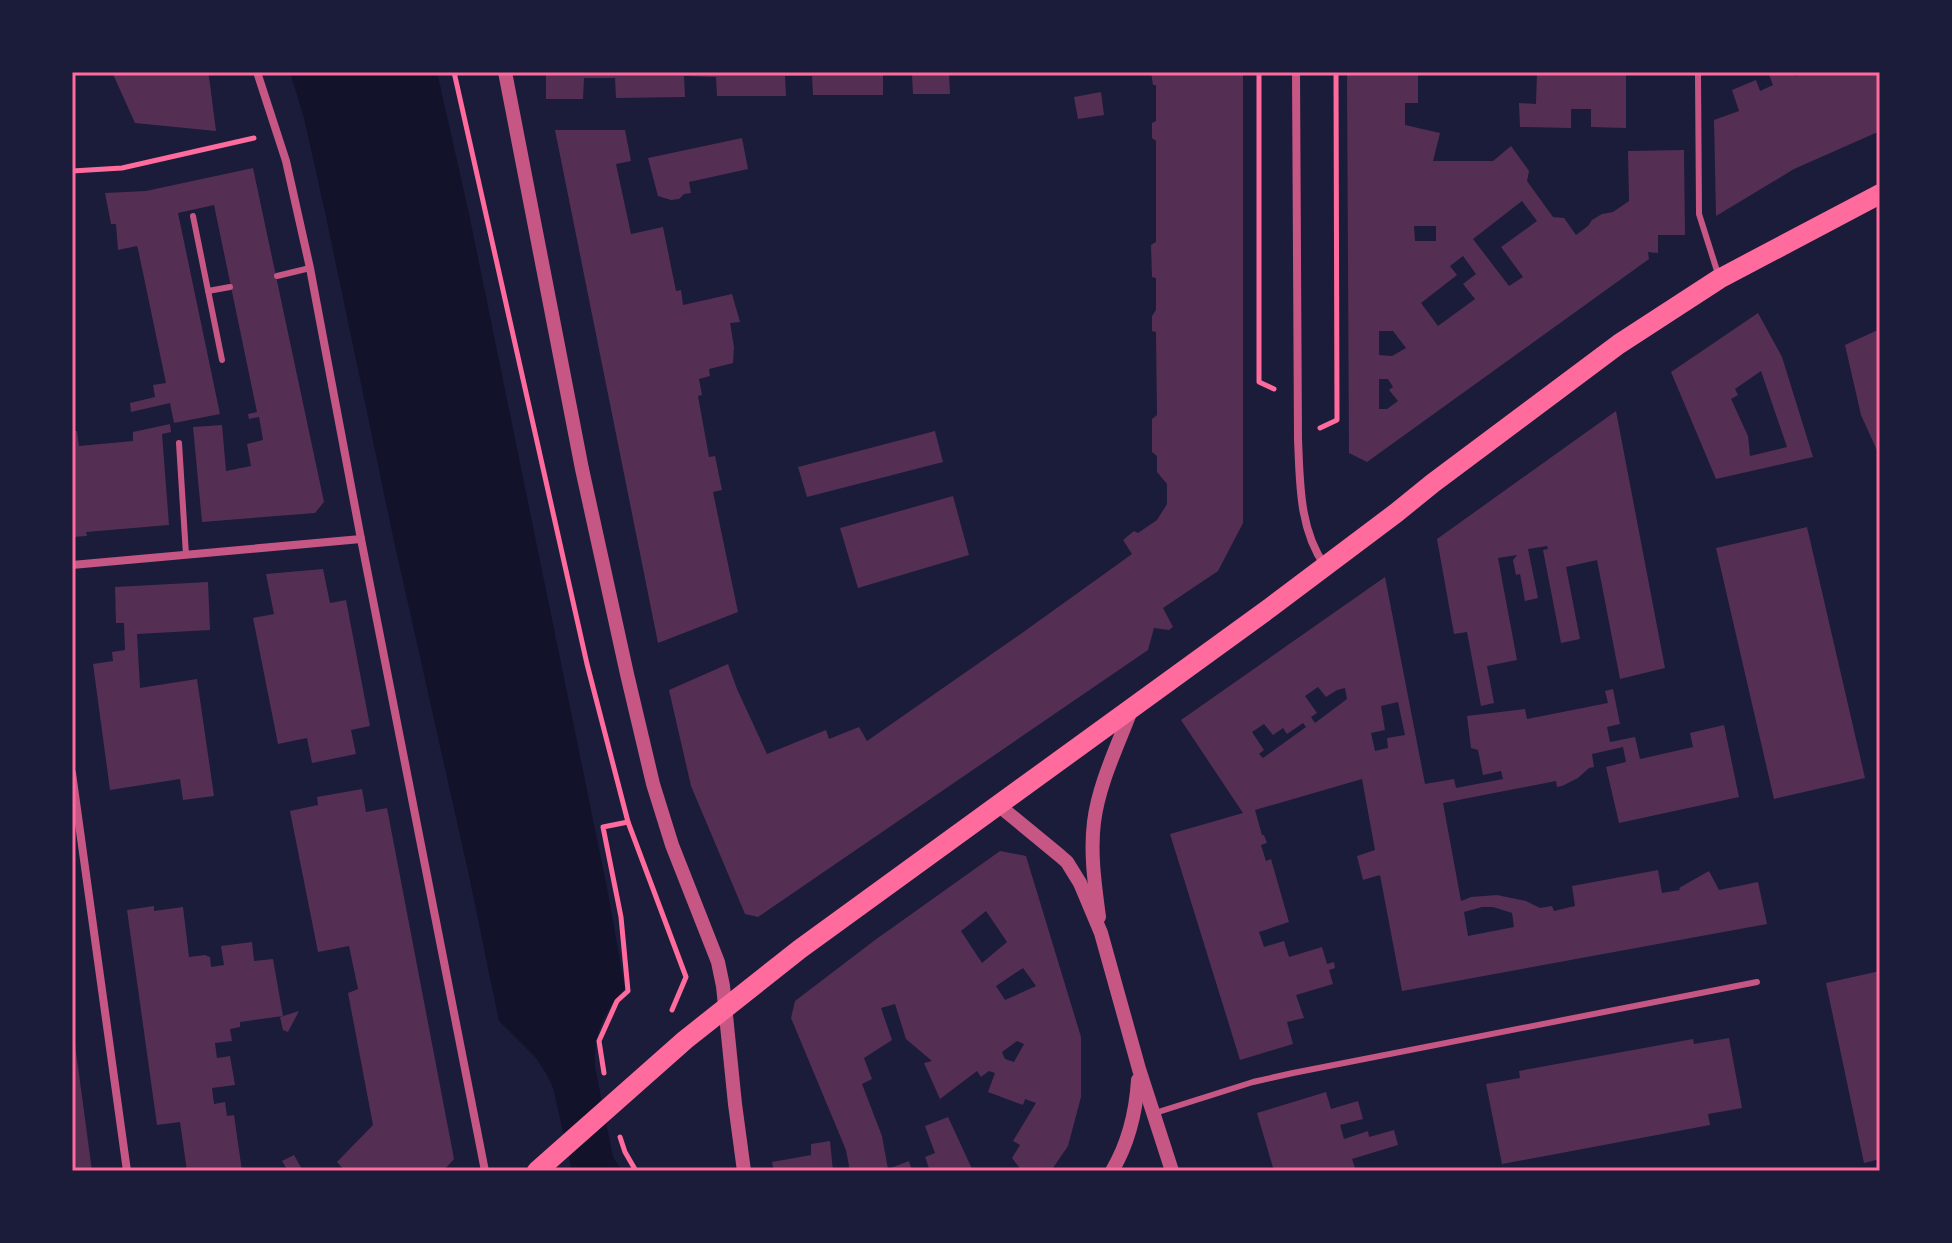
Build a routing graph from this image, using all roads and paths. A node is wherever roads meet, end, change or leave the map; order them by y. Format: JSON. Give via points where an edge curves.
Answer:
{"nodes":[{"id":1,"x":257,"y":72,"type":"edge"},
{"id":2,"x":454,"y":72,"type":"edge"},
{"id":3,"x":505,"y":72,"type":"edge"},
{"id":4,"x":1259,"y":72,"type":"edge"},
{"id":5,"x":1296,"y":72,"type":"edge"},
{"id":6,"x":1336,"y":72,"type":"edge"},
{"id":7,"x":1698,"y":72,"type":"edge"},
{"id":8,"x":278,"y":133,"type":"junction"},
{"id":9,"x":72,"y":171,"type":"edge"},
{"id":10,"x":1880,"y":194,"type":"edge"},
{"id":11,"x":193,"y":216,"type":"dead end"},
{"id":12,"x":310,"y":268,"type":"junction"},
{"id":13,"x":277,"y":276,"type":"dead end"},
{"id":14,"x":1719,"y":279,"type":"junction"},
{"id":15,"x":230,"y":287,"type":"dead end"},
{"id":16,"x":208,"y":291,"type":"junction"},
{"id":17,"x":222,"y":360,"type":"dead end"},
{"id":18,"x":1297,"y":400,"type":"junction"},
{"id":19,"x":1298,"y":439,"type":"junction"},
{"id":20,"x":179,"y":443,"type":"dead end"},
{"id":21,"x":361,"y":539,"type":"junction"},
{"id":22,"x":186,"y":555,"type":"junction"},
{"id":23,"x":72,"y":565,"type":"edge"},
{"id":24,"x":1325,"y":566,"type":"junction"},
{"id":25,"x":1133,"y":707,"type":"junction"},
{"id":26,"x":72,"y":773,"type":"edge"},
{"id":27,"x":997,"y":804,"type":"junction"},
{"id":28,"x":628,"y":822,"type":"junction"},
{"id":29,"x":1101,"y":933,"type":"junction"},
{"id":30,"x":1757,"y":982,"type":"dead end"},
{"id":31,"x":726,"y":1007,"type":"junction"},
{"id":32,"x":672,"y":1009,"type":"dead end"},
{"id":33,"x":1139,"y":1069,"type":"junction"},
{"id":34,"x":605,"y":1084,"type":"dead end"},
{"id":35,"x":1153,"y":1114,"type":"junction"},
{"id":36,"x":615,"y":1124,"type":"dead end"},
{"id":37,"x":127,"y":1171,"type":"edge"},
{"id":38,"x":485,"y":1171,"type":"edge"},
{"id":39,"x":537,"y":1171,"type":"edge"},
{"id":40,"x":636,"y":1171,"type":"edge"},
{"id":41,"x":744,"y":1171,"type":"edge"},
{"id":42,"x":1112,"y":1171,"type":"edge"},
{"id":43,"x":1172,"y":1171,"type":"edge"}],
"edges":[{"from":1,"to":8,"type":"street"},
{"from":2,"to":28,"type":"path","via":[[587,664]]},
{"from":3,"to":31,"type":"street","via":[[630,687],[662,817],[718,962]]},
{"from":4,"to":18,"type":"path","via":[[1259,382]]},
{"from":5,"to":18,"type":"street"},
{"from":6,"to":19,"type":"path","via":[[1337,420]]},
{"from":7,"to":14,"type":"lane","via":[[1699,214]]},
{"from":8,"to":9,"type":"path","via":[[122,168]]},
{"from":8,"to":12,"type":"street"},
{"from":10,"to":14,"type":"main road"},
{"from":11,"to":16,"type":"lane"},
{"from":12,"to":13,"type":"lane"},
{"from":12,"to":21,"type":"street"},
{"from":14,"to":24,"type":"main road","via":[[1619,344]]},
{"from":15,"to":16,"type":"lane"},
{"from":16,"to":17,"type":"lane"},
{"from":18,"to":19,"type":"street"},
{"from":19,"to":24,"type":"street","via":[[1303,512],[1309,538]]},
{"from":20,"to":22,"type":"lane"},
{"from":21,"to":22,"type":"street"},
{"from":21,"to":38,"type":"street"},
{"from":22,"to":23,"type":"street"},
{"from":24,"to":25,"type":"main road"},
{"from":25,"to":27,"type":"main road"},
{"from":25,"to":29,"type":"street","via":[[1095,817],[1093,868]]},
{"from":26,"to":37,"type":"street"},
{"from":27,"to":29,"type":"street","via":[[1067,862]]},
{"from":27,"to":31,"type":"main road"},
{"from":28,"to":32,"type":"path","via":[[686,977]]},
{"from":28,"to":34,"type":"path","via":[[603,827],[621,917],[628,991],[617,1001],[599,1041]]},
{"from":29,"to":33,"type":"street"},
{"from":30,"to":35,"type":"lane","via":[[1293,1073]]},
{"from":31,"to":39,"type":"main road"},
{"from":31,"to":41,"type":"street"},
{"from":33,"to":35,"type":"street"},
{"from":33,"to":42,"type":"street","via":[[1133,1118]]},
{"from":35,"to":43,"type":"street"},
{"from":36,"to":40,"type":"path"}]}
